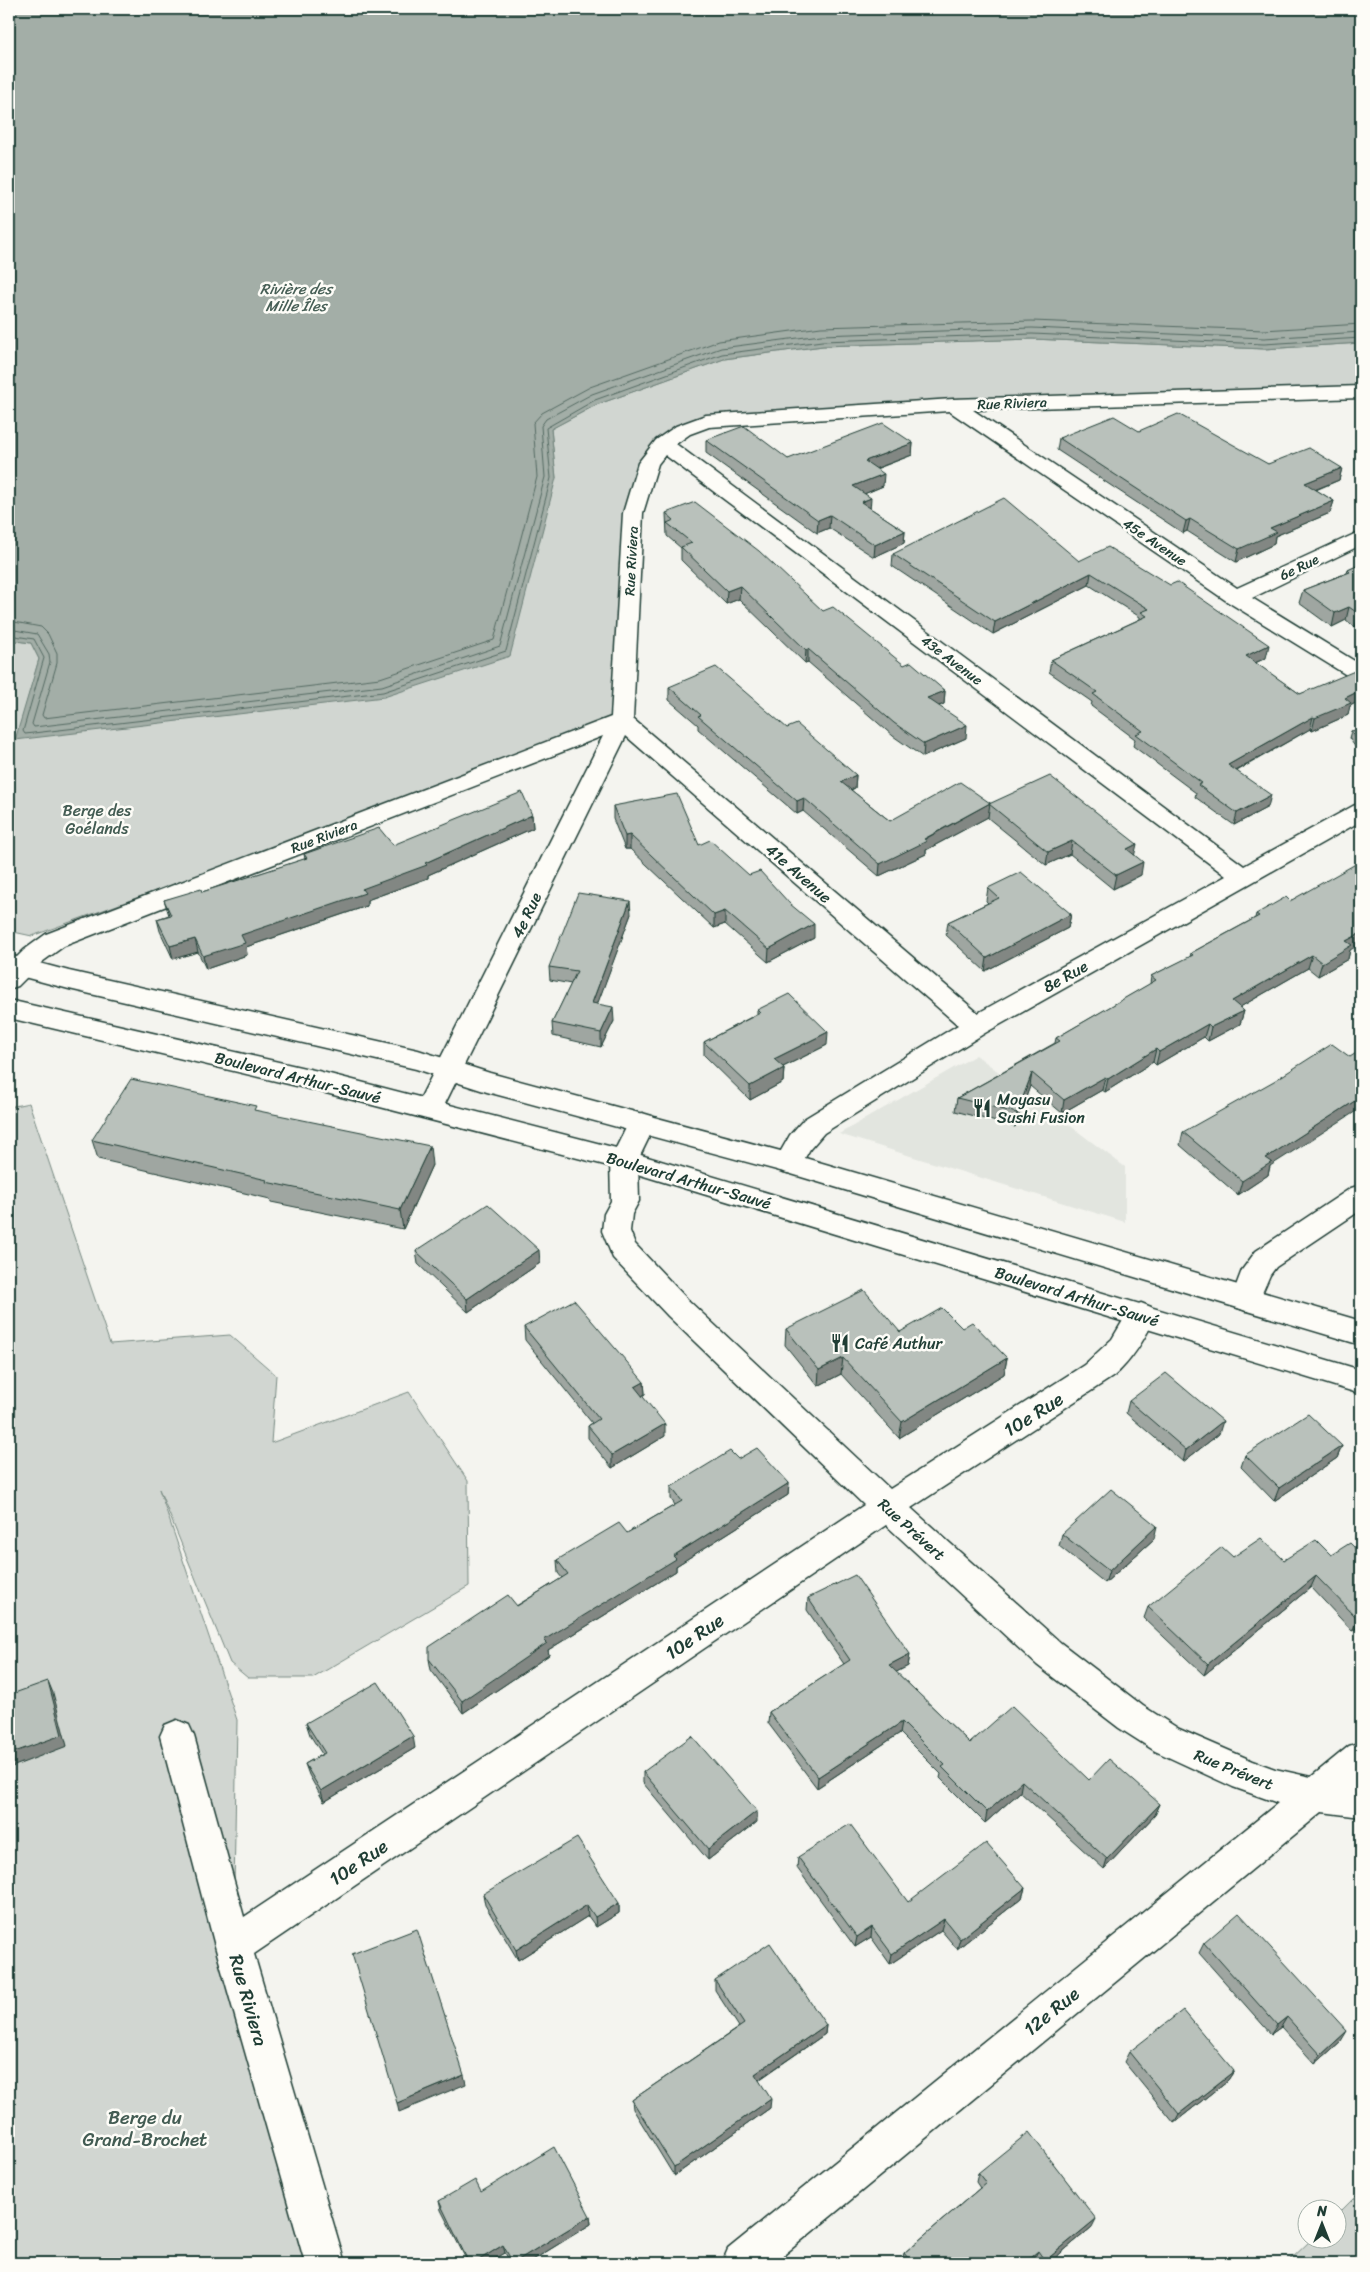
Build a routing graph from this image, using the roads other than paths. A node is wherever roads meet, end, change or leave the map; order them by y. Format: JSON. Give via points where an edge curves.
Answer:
{"nodes":[{"id":1,"x":1361,"y":392,"type":"edge"},
{"id":2,"x":953,"y":405,"type":"junction"},
{"id":3,"x":662,"y":444,"type":"junction"},
{"id":4,"x":1361,"y":537,"type":"edge"},
{"id":5,"x":1236,"y":597,"type":"junction"},
{"id":6,"x":1361,"y":674,"type":"edge"},
{"id":7,"x":622,"y":720,"type":"junction"},
{"id":8,"x":1361,"y":811,"type":"edge"},
{"id":9,"x":1242,"y":876,"type":"junction"},
{"id":10,"x":13,"y":970,"type":"edge"},
{"id":11,"x":9,"y":1009,"type":"edge"},
{"id":12,"x":976,"y":1026,"type":"junction"},
{"id":13,"x":450,"y":1070,"type":"junction"},
{"id":14,"x":429,"y":1109,"type":"junction"},
{"id":15,"x":642,"y":1123,"type":"junction"},
{"id":16,"x":624,"y":1160,"type":"junction"},
{"id":17,"x":788,"y":1163,"type":"junction"},
{"id":18,"x":1361,"y":1196,"type":"edge"},
{"id":19,"x":1246,"y":1299,"type":"junction"},
{"id":20,"x":1141,"y":1315,"type":"junction"},
{"id":21,"x":1361,"y":1333,"type":"edge"},
{"id":22,"x":1361,"y":1382,"type":"edge"},
{"id":23,"x":887,"y":1506,"type":"junction"},
{"id":24,"x":177,"y":1736,"type":"dead end"},
{"id":25,"x":1361,"y":1758,"type":"edge"},
{"id":26,"x":1316,"y":1795,"type":"junction"},
{"id":27,"x":1361,"y":1800,"type":"edge"},
{"id":28,"x":233,"y":1946,"type":"junction"},
{"id":29,"x":325,"y":2263,"type":"edge"},
{"id":30,"x":742,"y":2263,"type":"edge"}],
"edges":[{"from":1,"to":2,"type":"street","name":"Rue Riviera"},
{"from":2,"to":3,"type":"street","name":"Rue Riviera","via":[[706,421],[682,430]]},
{"from":2,"to":5,"type":"street","name":"45e Avenue"},
{"from":3,"to":7,"type":"street","name":"Rue Riviera","via":[[648,463],[633,513]]},
{"from":3,"to":9,"type":"street","name":"43e Avenue"},
{"from":4,"to":5,"type":"street","name":"6e Rue"},
{"from":5,"to":6,"type":"street","name":"45e Avenue"},
{"from":7,"to":10,"type":"street","name":"Rue Riviera","via":[[55,940]]},
{"from":7,"to":12,"type":"street","name":"41e Avenue"},
{"from":7,"to":13,"type":"street","name":"4e Rue"},
{"from":8,"to":9,"type":"street","name":"8e Rue"},
{"from":9,"to":12,"type":"street","name":"8e Rue"},
{"from":10,"to":13,"type":"street","via":[[69,980]]},
{"from":11,"to":14,"type":"street","name":"Boulevard Arthur-Sauvé"},
{"from":12,"to":17,"type":"street","name":"8e Rue","via":[[814,1126]]},
{"from":13,"to":14,"type":"street","name":"4e Rue"},
{"from":13,"to":15,"type":"street"},
{"from":14,"to":16,"type":"street","name":"Boulevard Arthur-Sauvé"},
{"from":15,"to":16,"type":"street","name":"Rue Prévert"},
{"from":15,"to":17,"type":"street"},
{"from":16,"to":20,"type":"street","name":"Boulevard Arthur-Sauvé"},
{"from":16,"to":23,"type":"street","name":"Rue Prévert","via":[[625,1201],[618,1214],[616,1231],[623,1250],[678,1308]]},
{"from":17,"to":19,"type":"street"},
{"from":18,"to":19,"type":"street","via":[[1266,1259],[1257,1270]]},
{"from":19,"to":21,"type":"street"},
{"from":20,"to":22,"type":"street","name":"Boulevard Arthur-Sauvé"},
{"from":20,"to":23,"type":"street","name":"10e Rue","via":[[1123,1350],[1095,1374]]},
{"from":23,"to":26,"type":"street","name":"Rue Prévert","via":[[1049,1654],[1131,1718],[1167,1740],[1245,1775]]},
{"from":23,"to":28,"type":"street","name":"10e Rue"},
{"from":24,"to":28,"type":"street","name":"Rue Riviera"},
{"from":25,"to":26,"type":"street","name":"12e Rue"},
{"from":26,"to":27,"type":"street","name":"Rue Prévert"},
{"from":26,"to":30,"type":"street","name":"12e Rue"},
{"from":28,"to":29,"type":"street","name":"Rue Riviera"}]}
